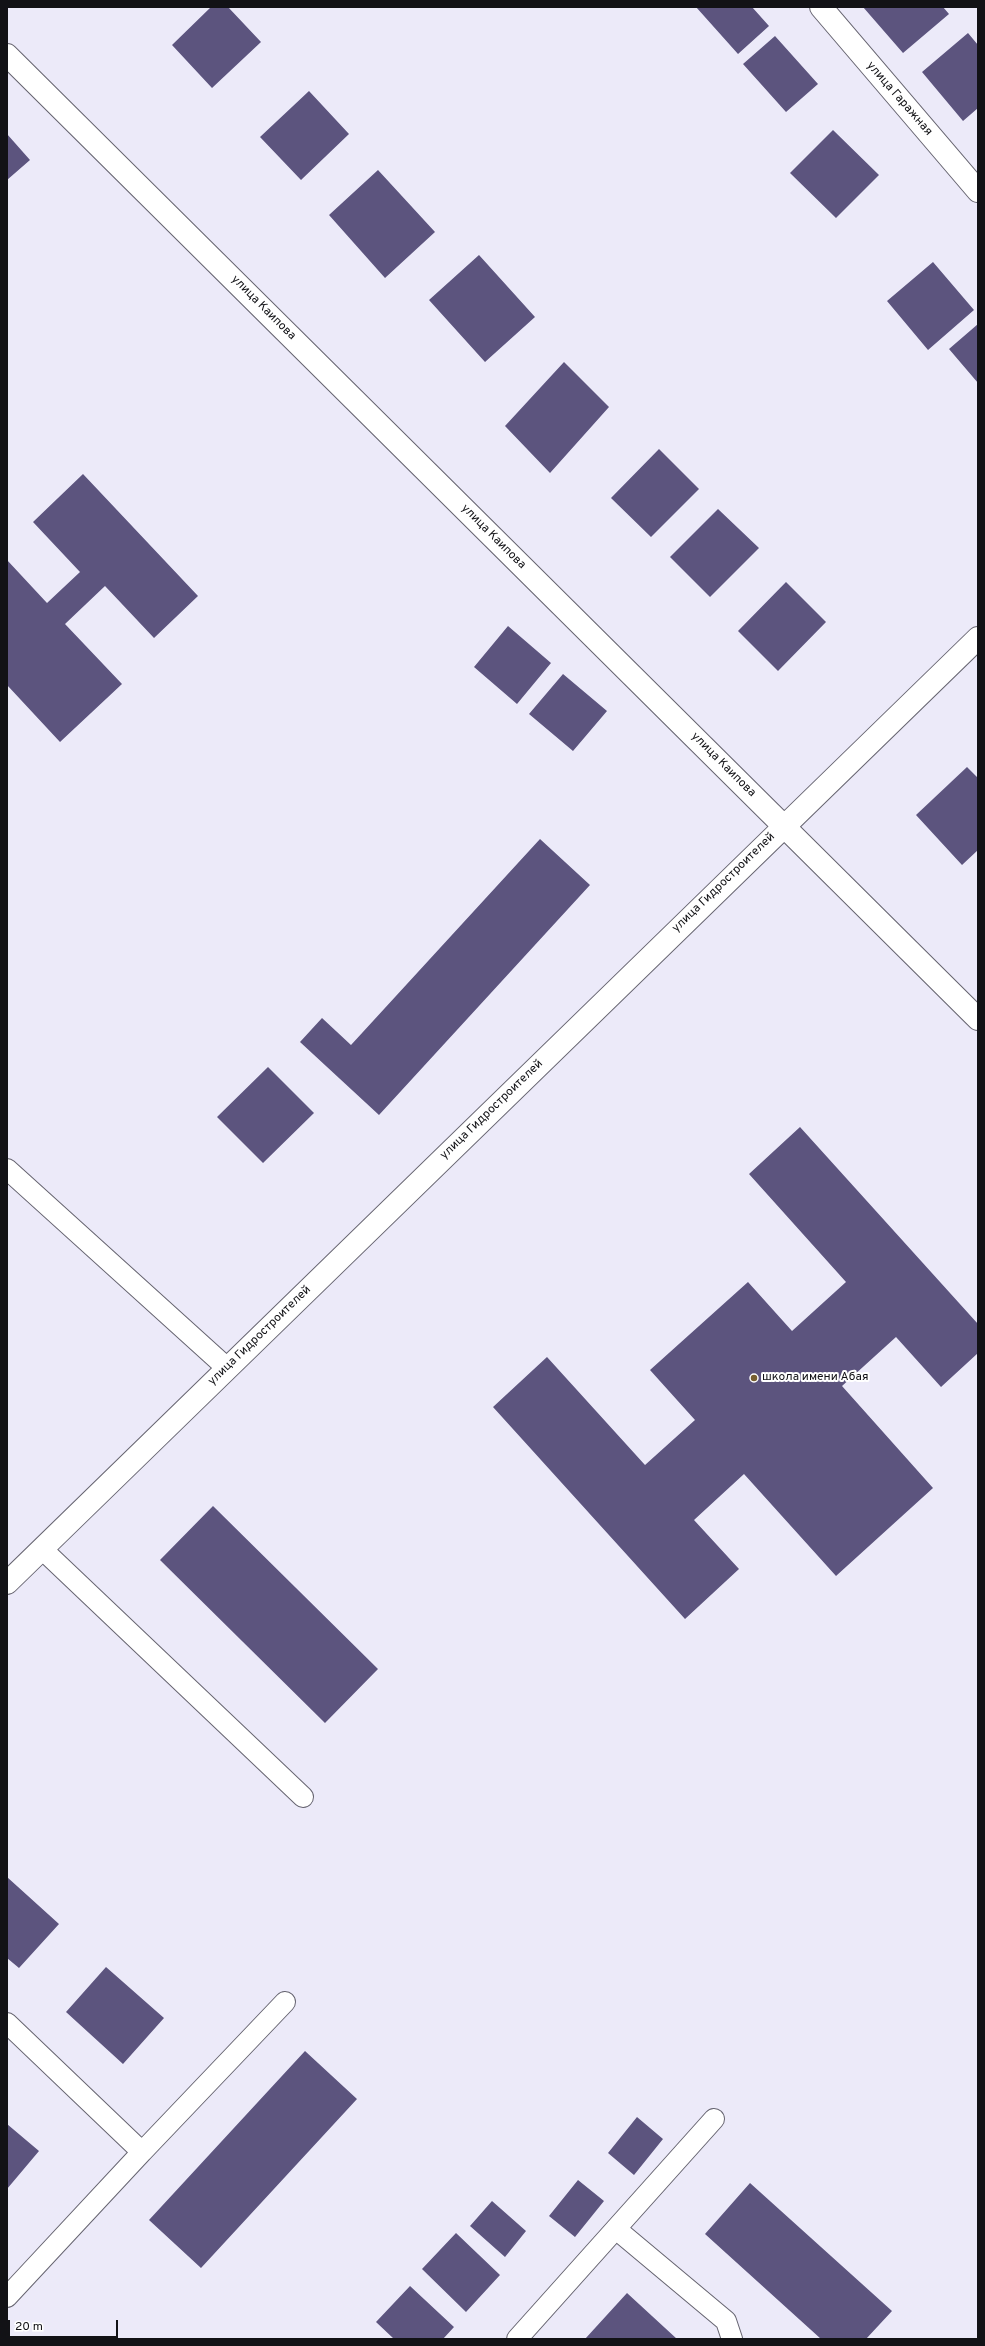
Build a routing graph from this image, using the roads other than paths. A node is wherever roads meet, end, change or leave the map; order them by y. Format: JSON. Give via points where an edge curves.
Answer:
{"nodes":[{"id":1,"x":821,"y":7,"type":"edge"},
{"id":2,"x":7,"y":55,"type":"edge"},
{"id":3,"x":978,"y":191,"type":"edge"},
{"id":4,"x":978,"y":638,"type":"edge"},
{"id":5,"x":783,"y":825,"type":"junction"},
{"id":6,"x":978,"y":1019,"type":"edge"},
{"id":7,"x":7,"y":1169,"type":"edge"},
{"id":8,"x":227,"y":1368,"type":"junction"},
{"id":9,"x":42,"y":1549,"type":"junction"},
{"id":10,"x":7,"y":1583,"type":"edge"},
{"id":11,"x":303,"y":1797,"type":"dead end"},
{"id":12,"x":285,"y":2002,"type":"dead end"},
{"id":13,"x":7,"y":2023,"type":"edge"},
{"id":14,"x":714,"y":2119,"type":"dead end"},
{"id":15,"x":142,"y":2152,"type":"junction"},
{"id":16,"x":616,"y":2229,"type":"junction"},
{"id":17,"x":7,"y":2297,"type":"edge"},
{"id":18,"x":517,"y":2339,"type":"edge"},
{"id":19,"x":732,"y":2339,"type":"edge"}],
"edges":[{"from":1,"to":3,"type":"street","name":"улица Гаражная"},
{"from":2,"to":5,"type":"street","name":"улица Каипова"},
{"from":4,"to":5,"type":"street","name":"улица Гидростроителей"},
{"from":5,"to":6,"type":"street","name":"улица Каипова"},
{"from":5,"to":8,"type":"street","name":"улица Гидростроителей"},
{"from":7,"to":8,"type":"lane"},
{"from":8,"to":9,"type":"street","name":"улица Гидростроителей"},
{"from":9,"to":10,"type":"street","name":"улица Гидростроителей"},
{"from":9,"to":11,"type":"lane"},
{"from":12,"to":15,"type":"lane"},
{"from":13,"to":15,"type":"lane"},
{"from":14,"to":16,"type":"lane"},
{"from":15,"to":17,"type":"lane"},
{"from":16,"to":18,"type":"lane"},
{"from":16,"to":19,"type":"lane","via":[[726,2321]]}]}
